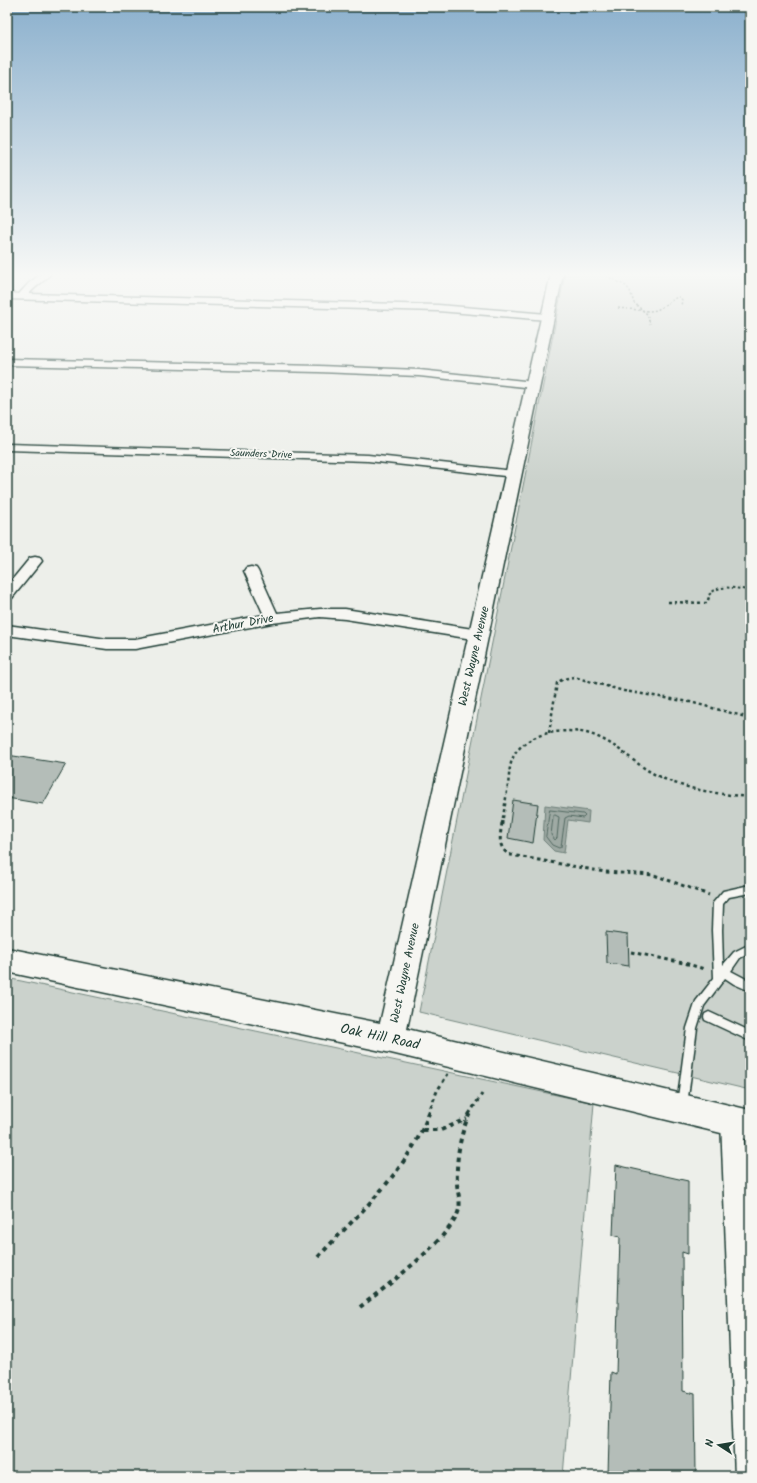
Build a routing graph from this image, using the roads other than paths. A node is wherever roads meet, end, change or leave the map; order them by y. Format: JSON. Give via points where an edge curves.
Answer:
{"nodes":[{"id":1,"x":541,"y":343,"type":"edge"},
{"id":2,"x":7,"y":362,"type":"edge"},
{"id":3,"x":534,"y":385,"type":"junction"},
{"id":4,"x":7,"y":447,"type":"edge"},
{"id":5,"x":514,"y":474,"type":"junction"},
{"id":6,"x":36,"y":561,"type":"dead end"},
{"id":7,"x":251,"y":571,"type":"dead end"},
{"id":8,"x":7,"y":595,"type":"edge"},
{"id":9,"x":272,"y":618,"type":"junction"},
{"id":10,"x":7,"y":630,"type":"edge"},
{"id":11,"x":479,"y":635,"type":"junction"},
{"id":12,"x":750,"y":889,"type":"edge"},
{"id":13,"x":750,"y":948,"type":"edge"},
{"id":14,"x":7,"y":960,"type":"edge"},
{"id":15,"x":721,"y":975,"type":"junction"},
{"id":16,"x":750,"y":986,"type":"edge"},
{"id":17,"x":709,"y":1017,"type":"dead end"},
{"id":18,"x":750,"y":1036,"type":"edge"},
{"id":19,"x":391,"y":1038,"type":"junction"},
{"id":20,"x":682,"y":1108,"type":"junction"},
{"id":21,"x":741,"y":1123,"type":"edge"},
{"id":22,"x":749,"y":1476,"type":"edge"}],
"edges":[{"from":1,"to":3,"type":"street","name":"West Wayne Avenue"},
{"from":2,"to":3,"type":"street","via":[[419,373]]},
{"from":3,"to":5,"type":"street","name":"West Wayne Avenue"},
{"from":4,"to":5,"type":"street","name":"Saunders Drive","via":[[368,458]]},
{"from":5,"to":11,"type":"street","name":"West Wayne Avenue"},
{"from":6,"to":8,"type":"street"},
{"from":7,"to":9,"type":"street"},
{"from":9,"to":10,"type":"street","name":"Arthur Drive","via":[[135,644],[107,644]]},
{"from":9,"to":11,"type":"street","name":"Arthur Drive","via":[[320,613],[345,614]]},
{"from":11,"to":19,"type":"street","name":"West Wayne Avenue"},
{"from":12,"to":15,"type":"lane","via":[[726,894],[718,903],[717,930]]},
{"from":13,"to":15,"type":"lane","via":[[736,955]]},
{"from":14,"to":19,"type":"street","name":"Oak Hill Road"},
{"from":15,"to":16,"type":"lane"},
{"from":15,"to":20,"type":"lane","via":[[700,1004],[692,1028]]},
{"from":17,"to":18,"type":"lane"},
{"from":19,"to":20,"type":"street","name":"Oak Hill Road"},
{"from":20,"to":21,"type":"street","name":"Oak Hill Road"},
{"from":21,"to":22,"type":"street"}]}
